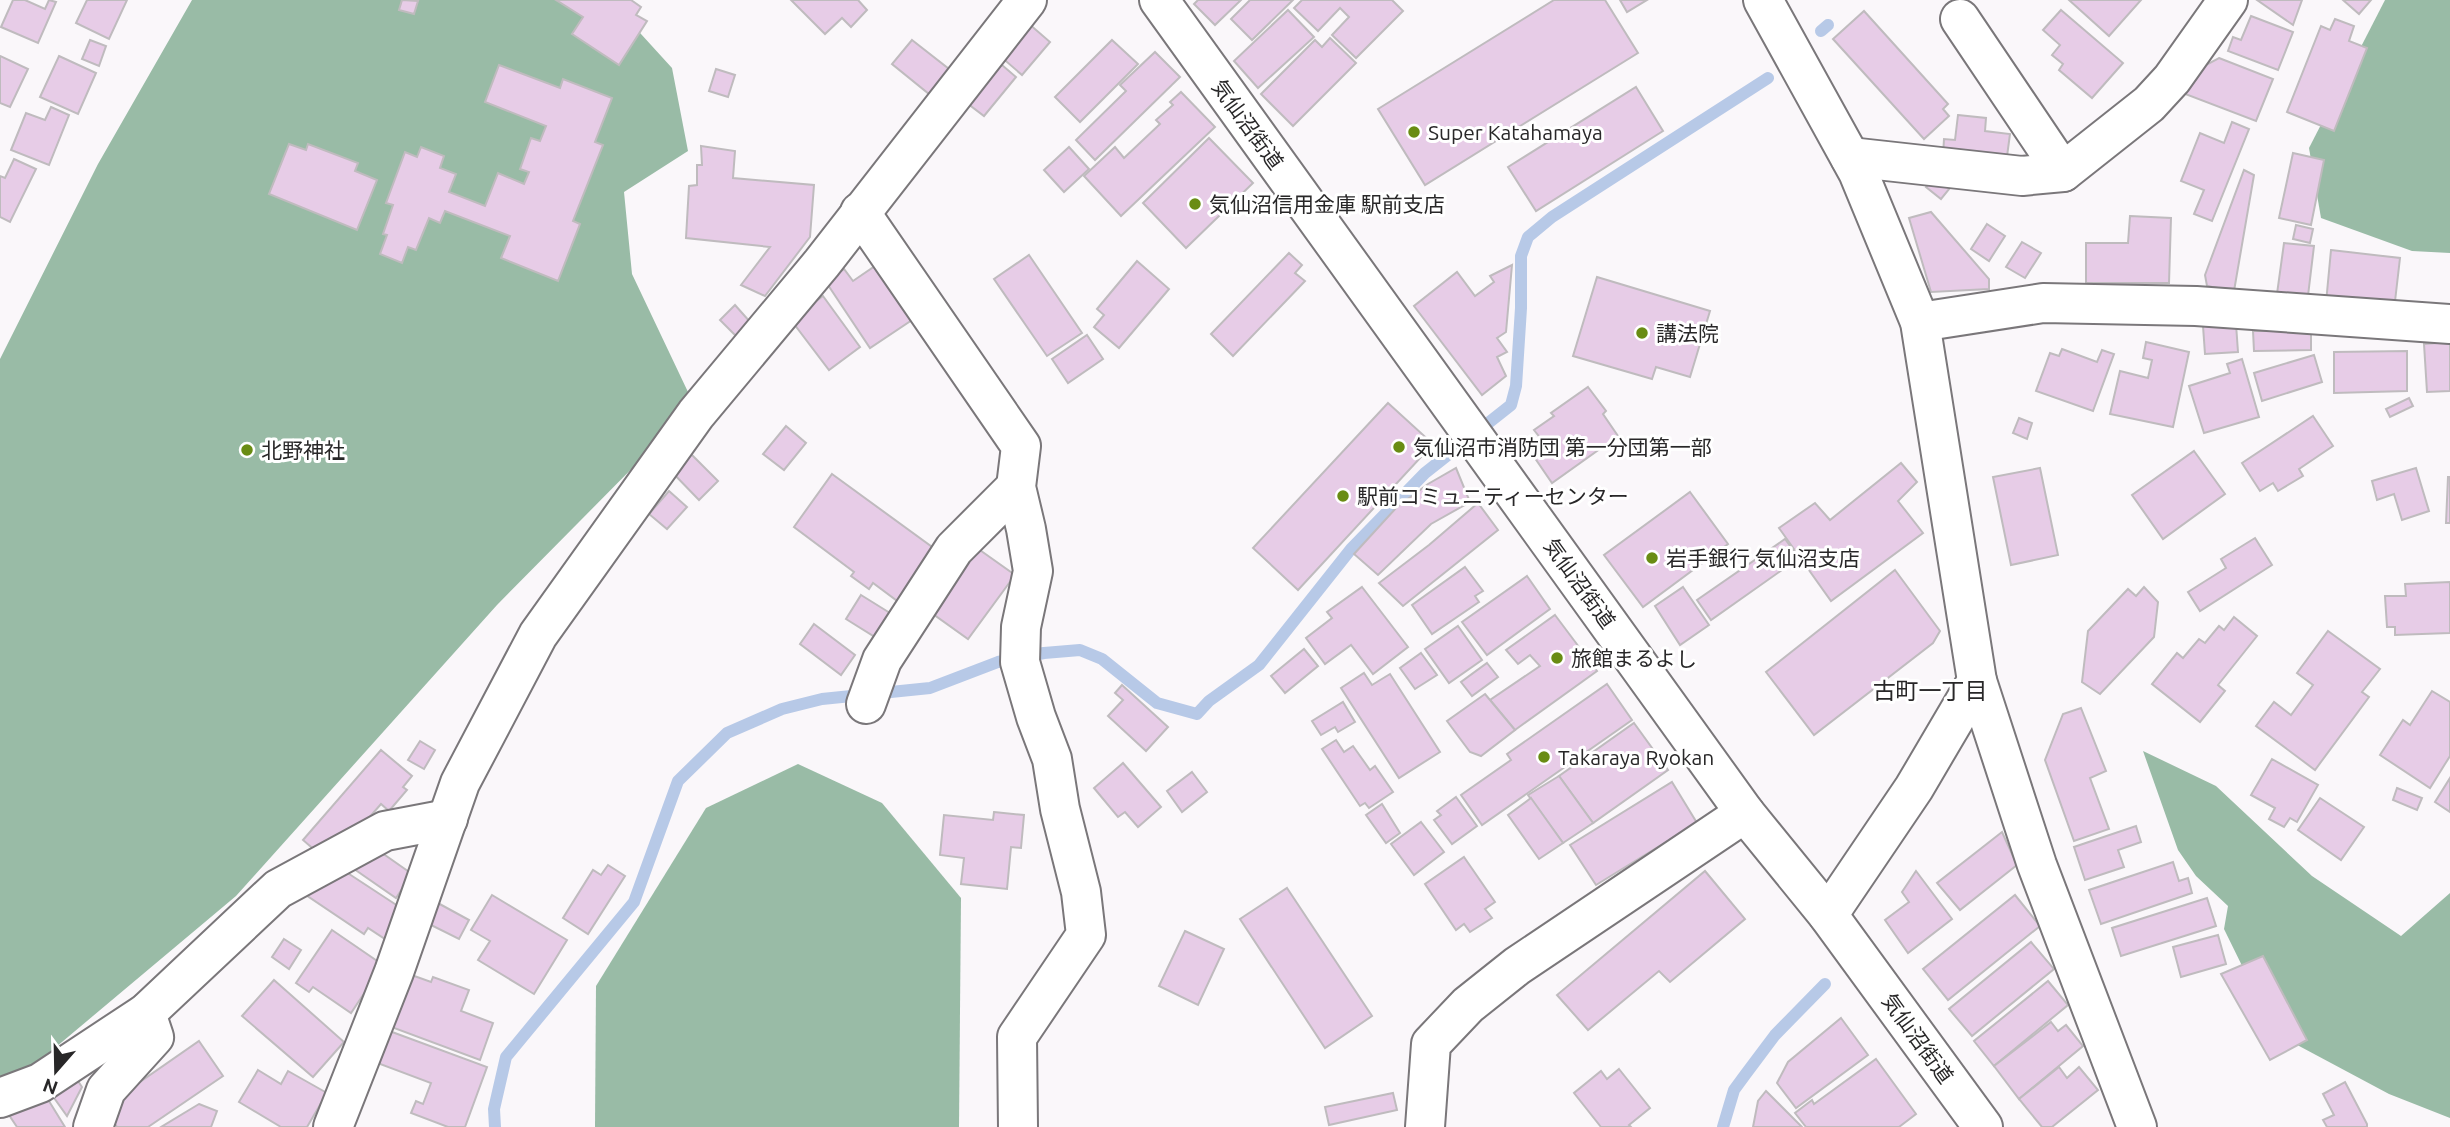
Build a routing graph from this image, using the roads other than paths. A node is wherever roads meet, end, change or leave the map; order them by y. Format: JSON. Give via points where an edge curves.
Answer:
{"nodes":[{"id":1,"x":1027,"y":0,"type":"edge"},
{"id":2,"x":1159,"y":0,"type":"edge"},
{"id":3,"x":1763,"y":0,"type":"edge"},
{"id":4,"x":2228,"y":0,"type":"edge"},
{"id":5,"x":1960,"y":19,"type":"dead end"},
{"id":6,"x":1850,"y":157,"type":"junction"},
{"id":7,"x":2063,"y":172,"type":"junction"},
{"id":8,"x":860,"y":212,"type":"junction"},
{"id":9,"x":1920,"y":323,"type":"junction"},
{"id":10,"x":2450,"y":324,"type":"edge"},
{"id":11,"x":1016,"y":487,"type":"junction"},
{"id":12,"x":1978,"y":681,"type":"junction"},
{"id":13,"x":866,"y":704,"type":"dead end"},
{"id":14,"x":1745,"y":813,"type":"junction"},
{"id":15,"x":447,"y":819,"type":"junction"},
{"id":16,"x":1828,"y":915,"type":"junction"},
{"id":17,"x":146,"y":1013,"type":"junction"},
{"id":18,"x":0,"y":1098,"type":"edge"},
{"id":19,"x":93,"y":1127,"type":"edge"},
{"id":20,"x":332,"y":1127,"type":"edge"},
{"id":21,"x":1017,"y":1127,"type":"edge"},
{"id":22,"x":1425,"y":1127,"type":"edge"},
{"id":23,"x":1983,"y":1127,"type":"edge"},
{"id":24,"x":2137,"y":1127,"type":"edge"}],
"edges":[{"from":1,"to":8,"type":"street"},
{"from":2,"to":14,"type":"street","name":"気仙沼街道"},
{"from":3,"to":6,"type":"street"},
{"from":4,"to":7,"type":"street","via":[[2149,104]]},
{"from":5,"to":7,"type":"street"},
{"from":6,"to":7,"type":"street","via":[[2022,176]]},
{"from":6,"to":9,"type":"street"},
{"from":8,"to":11,"type":"street","via":[[1021,446]]},
{"from":8,"to":15,"type":"street","via":[[696,414],[538,635],[460,783]]},
{"from":9,"to":10,"type":"street","via":[[2043,303],[2196,306]]},
{"from":9,"to":12,"type":"street"},
{"from":11,"to":13,"type":"street","via":[[954,549],[882,660]]},
{"from":11,"to":21,"type":"street","via":[[1033,570],[1021,646],[1036,717],[1052,759],[1086,935],[1017,1037]]},
{"from":12,"to":16,"type":"street","via":[[1914,788]]},
{"from":12,"to":24,"type":"street","via":[[2037,865]]},
{"from":14,"to":16,"type":"street","name":"気仙沼街道"},
{"from":14,"to":22,"type":"street","via":[[1517,966],[1468,1005],[1431,1044]]},
{"from":15,"to":17,"type":"street","via":[[385,831],[278,889]]},
{"from":15,"to":20,"type":"street","via":[[394,972]]},
{"from":16,"to":23,"type":"street","name":"気仙沼街道"},
{"from":17,"to":18,"type":"street","via":[[40,1083]]},
{"from":17,"to":19,"type":"street","via":[[154,1037],[106,1090]]}]}
